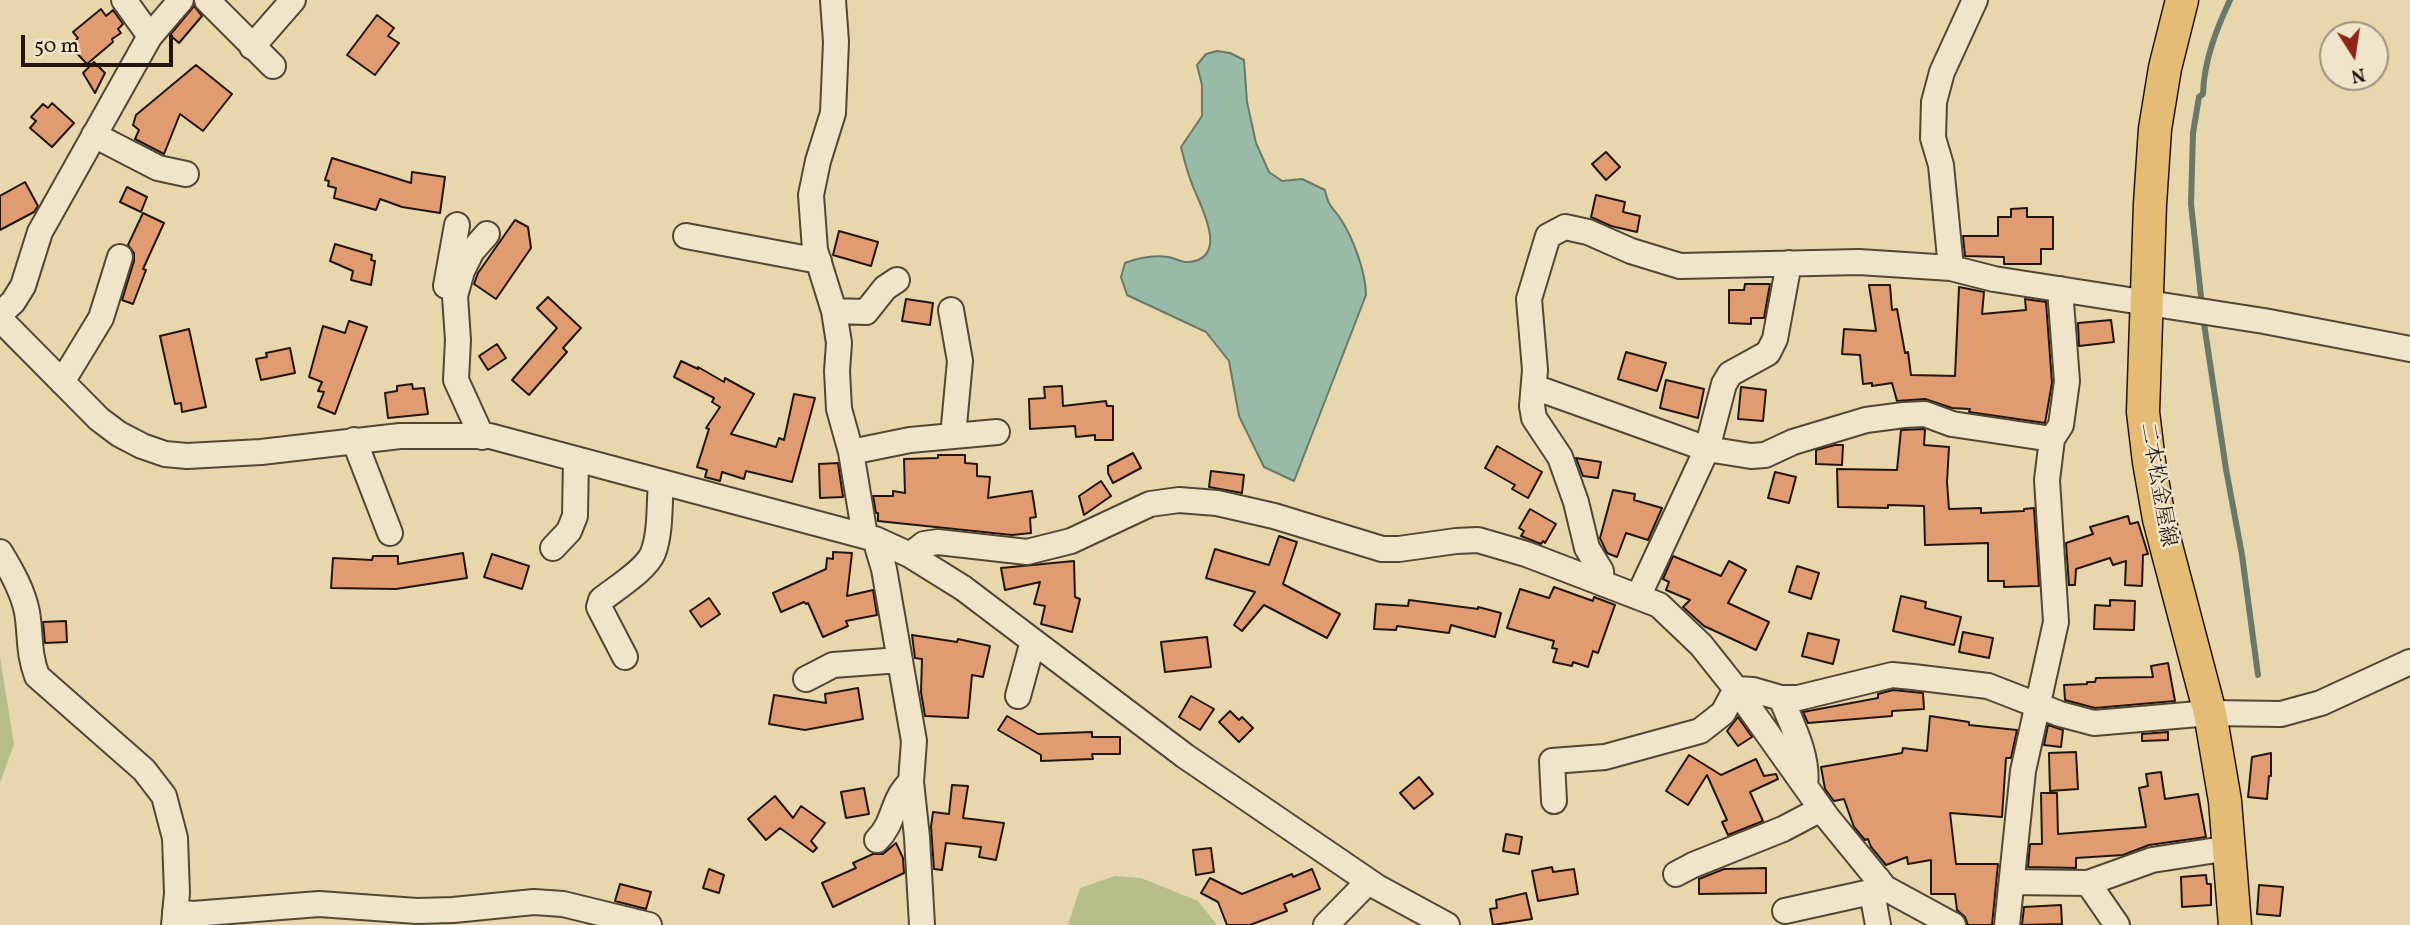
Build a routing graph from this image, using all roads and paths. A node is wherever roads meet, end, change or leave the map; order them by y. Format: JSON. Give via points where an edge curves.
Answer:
{"nodes":[{"id":1,"x":124,"y":0,"type":"edge"},
{"id":2,"x":181,"y":0,"type":"edge"},
{"id":3,"x":207,"y":0,"type":"edge"},
{"id":4,"x":293,"y":0,"type":"edge"},
{"id":5,"x":833,"y":0,"type":"edge"},
{"id":6,"x":1975,"y":0,"type":"edge"},
{"id":7,"x":2182,"y":0,"type":"edge"},
{"id":8,"x":150,"y":36,"type":"junction"},
{"id":9,"x":252,"y":47,"type":"junction"},
{"id":10,"x":273,"y":66,"type":"dead end"},
{"id":11,"x":94,"y":135,"type":"junction"},
{"id":12,"x":186,"y":174,"type":"dead end"},
{"id":13,"x":457,"y":225,"type":"dead end"},
{"id":14,"x":487,"y":234,"type":"dead end"},
{"id":15,"x":686,"y":236,"type":"dead end"},
{"id":16,"x":120,"y":257,"type":"dead end"},
{"id":17,"x":819,"y":261,"type":"junction"},
{"id":18,"x":1788,"y":263,"type":"junction"},
{"id":19,"x":1951,"y":268,"type":"junction"},
{"id":20,"x":897,"y":279,"type":"dead end"},
{"id":21,"x":2060,"y":289,"type":"junction"},
{"id":22,"x":2147,"y":303,"type":"junction"},
{"id":23,"x":951,"y":310,"type":"dead end"},
{"id":24,"x":834,"y":311,"type":"junction"},
{"id":25,"x":0,"y":317,"type":"edge"},
{"id":26,"x":2410,"y":349,"type":"edge"},
{"id":27,"x":457,"y":352,"type":"junction"},
{"id":28,"x":62,"y":382,"type":"junction"},
{"id":29,"x":1534,"y":387,"type":"junction"},
{"id":30,"x":997,"y":432,"type":"dead end"},
{"id":31,"x":482,"y":436,"type":"junction"},
{"id":32,"x":953,"y":436,"type":"junction"},
{"id":33,"x":2052,"y":439,"type":"junction"},
{"id":34,"x":354,"y":440,"type":"junction"},
{"id":35,"x":1707,"y":449,"type":"junction"},
{"id":36,"x":851,"y":452,"type":"junction"},
{"id":37,"x":576,"y":458,"type":"junction"},
{"id":38,"x":661,"y":482,"type":"junction"},
{"id":39,"x":390,"y":533,"type":"dead end"},
{"id":40,"x":870,"y":538,"type":"junction"},
{"id":41,"x":552,"y":548,"type":"dead end"},
{"id":42,"x":0,"y":552,"type":"edge"},
{"id":43,"x":910,"y":555,"type":"junction"},
{"id":44,"x":1602,"y":582,"type":"junction"},
{"id":45,"x":1638,"y":597,"type":"junction"},
{"id":46,"x":1033,"y":641,"type":"junction"},
{"id":47,"x":625,"y":657,"type":"dead end"},
{"id":48,"x":900,"y":660,"type":"junction"},
{"id":49,"x":2410,"y":662,"type":"edge"},
{"id":50,"x":806,"y":679,"type":"dead end"},
{"id":51,"x":1736,"y":689,"type":"junction"},
{"id":52,"x":1018,"y":696,"type":"dead end"},
{"id":53,"x":1781,"y":698,"type":"junction"},
{"id":54,"x":2037,"y":704,"type":"junction"},
{"id":55,"x":2210,"y":713,"type":"junction"},
{"id":56,"x":911,"y":782,"type":"junction"},
{"id":57,"x":1805,"y":786,"type":"junction"},
{"id":58,"x":1554,"y":801,"type":"dead end"},
{"id":59,"x":1821,"y":809,"type":"junction"},
{"id":60,"x":877,"y":840,"type":"dead end"},
{"id":61,"x":2230,"y":848,"type":"junction"},
{"id":62,"x":1676,"y":874,"type":"dead end"},
{"id":63,"x":1368,"y":881,"type":"junction"},
{"id":64,"x":2012,"y":882,"type":"junction"},
{"id":65,"x":2088,"y":883,"type":"junction"},
{"id":66,"x":1876,"y":885,"type":"junction"},
{"id":67,"x":1785,"y":911,"type":"dead end"},
{"id":68,"x":174,"y":919,"type":"edge"},
{"id":69,"x":649,"y":925,"type":"edge"},
{"id":70,"x":922,"y":925,"type":"edge"},
{"id":71,"x":1326,"y":925,"type":"edge"},
{"id":72,"x":1447,"y":925,"type":"edge"},
{"id":73,"x":1878,"y":925,"type":"edge"},
{"id":74,"x":1953,"y":925,"type":"edge"},
{"id":75,"x":2007,"y":925,"type":"edge"},
{"id":76,"x":2117,"y":925,"type":"edge"},
{"id":77,"x":2235,"y":925,"type":"edge"}],
"edges":[{"from":1,"to":8,"type":"street"},
{"from":2,"to":8,"type":"street"},
{"from":3,"to":9,"type":"street"},
{"from":4,"to":9,"type":"street"},
{"from":5,"to":17,"type":"street","via":[[833,113],[811,195]]},
{"from":6,"to":19,"type":"street","via":[[1942,72],[1934,102],[1933,138],[1941,166]]},
{"from":7,"to":22,"type":"main road","name":"二本松金屋線","via":[[2155,129]]},
{"from":8,"to":11,"type":"street"},
{"from":9,"to":10,"type":"street"},
{"from":11,"to":12,"type":"street","via":[[158,168]]},
{"from":11,"to":25,"type":"street","via":[[40,232],[23,286]]},
{"from":13,"to":27,"type":"street","via":[[440,322]]},
{"from":14,"to":27,"type":"street","via":[[472,251],[458,283]]},
{"from":15,"to":17,"type":"street"},
{"from":16,"to":28,"type":"street","via":[[101,318]]},
{"from":17,"to":24,"type":"street"},
{"from":18,"to":19,"type":"street"},
{"from":18,"to":29,"type":"street","via":[[1680,266],[1565,227],[1548,236],[1529,299]]},
{"from":18,"to":35,"type":"street","via":[[1775,339],[1768,353],[1730,374]]},
{"from":19,"to":21,"type":"street"},
{"from":20,"to":24,"type":"street","via":[[866,312]]},
{"from":21,"to":22,"type":"street"},
{"from":21,"to":33,"type":"street","via":[[2067,381],[2061,425]]},
{"from":22,"to":26,"type":"street"},
{"from":22,"to":55,"type":"main road","name":"二本松金屋線","via":[[2143,412],[2149,462]]},
{"from":23,"to":32,"type":"street","via":[[960,361]]},
{"from":24,"to":36,"type":"street","via":[[839,409]]},
{"from":25,"to":28,"type":"street"},
{"from":27,"to":31,"type":"street","via":[[456,380]]},
{"from":28,"to":34,"type":"street","via":[[119,434],[164,454],[261,452]]},
{"from":29,"to":35,"type":"street"},
{"from":29,"to":44,"type":"street","via":[[1534,418],[1559,457]]},
{"from":30,"to":32,"type":"street"},
{"from":31,"to":34,"type":"street"},
{"from":31,"to":37,"type":"street"},
{"from":32,"to":36,"type":"street"},
{"from":33,"to":35,"type":"street","via":[[1952,424],[1925,415],[1866,420],[1765,455]]},
{"from":33,"to":54,"type":"street","via":[[2047,480],[2056,622]]},
{"from":34,"to":39,"type":"street"},
{"from":35,"to":45,"type":"street"},
{"from":36,"to":40,"type":"street"},
{"from":37,"to":38,"type":"street"},
{"from":37,"to":41,"type":"street","via":[[575,516],[569,531]]},
{"from":38,"to":40,"type":"street"},
{"from":38,"to":47,"type":"street","via":[[653,554],[601,600],[599,607]]},
{"from":40,"to":43,"type":"street"},
{"from":40,"to":48,"type":"street","via":[[884,569]]},
{"from":42,"to":68,"type":"street","via":[[27,611],[37,676],[144,770],[164,796],[175,838]]},
{"from":43,"to":44,"type":"street","via":[[924,544],[938,542],[1027,551],[1049,547],[1150,504],[1179,499],[1274,516],[1382,548],[1478,540]]},
{"from":43,"to":46,"type":"street"},
{"from":44,"to":45,"type":"street"},
{"from":45,"to":51,"type":"street","via":[[1659,605],[1701,645]]},
{"from":46,"to":52,"type":"street"},
{"from":46,"to":63,"type":"street","via":[[1185,756]]},
{"from":48,"to":50,"type":"street","via":[[833,665]]},
{"from":48,"to":56,"type":"street","via":[[914,741]]},
{"from":49,"to":55,"type":"street","via":[[2321,703],[2281,714]]},
{"from":51,"to":53,"type":"street"},
{"from":51,"to":57,"type":"street"},
{"from":51,"to":58,"type":"street","via":[[1723,713],[1700,731],[1605,757],[1552,761]]},
{"from":53,"to":54,"type":"street","via":[[1828,692],[1892,675],[1988,686]]},
{"from":53,"to":57,"type":"street","via":[[1805,763]]},
{"from":54,"to":55,"type":"street","via":[[2094,723]]},
{"from":54,"to":64,"type":"street","via":[[2023,771]]},
{"from":55,"to":61,"type":"main road","name":"二本松金屋線"},
{"from":56,"to":60,"type":"street","via":[[900,792],[887,830]]},
{"from":56,"to":70,"type":"street"},
{"from":57,"to":59,"type":"street"},
{"from":59,"to":62,"type":"street"},
{"from":59,"to":66,"type":"street"},
{"from":61,"to":65,"type":"street","via":[[2152,860]]},
{"from":61,"to":77,"type":"main road","name":"二本松金屋線"},
{"from":63,"to":71,"type":"street"},
{"from":63,"to":72,"type":"street"},
{"from":64,"to":65,"type":"street"},
{"from":64,"to":75,"type":"street"},
{"from":65,"to":76,"type":"street"},
{"from":66,"to":67,"type":"street"},
{"from":66,"to":73,"type":"street","via":[[1873,898]]},
{"from":66,"to":74,"type":"street"},
{"from":68,"to":69,"type":"street","via":[[319,904],[417,911],[534,902],[563,904]]}]}
